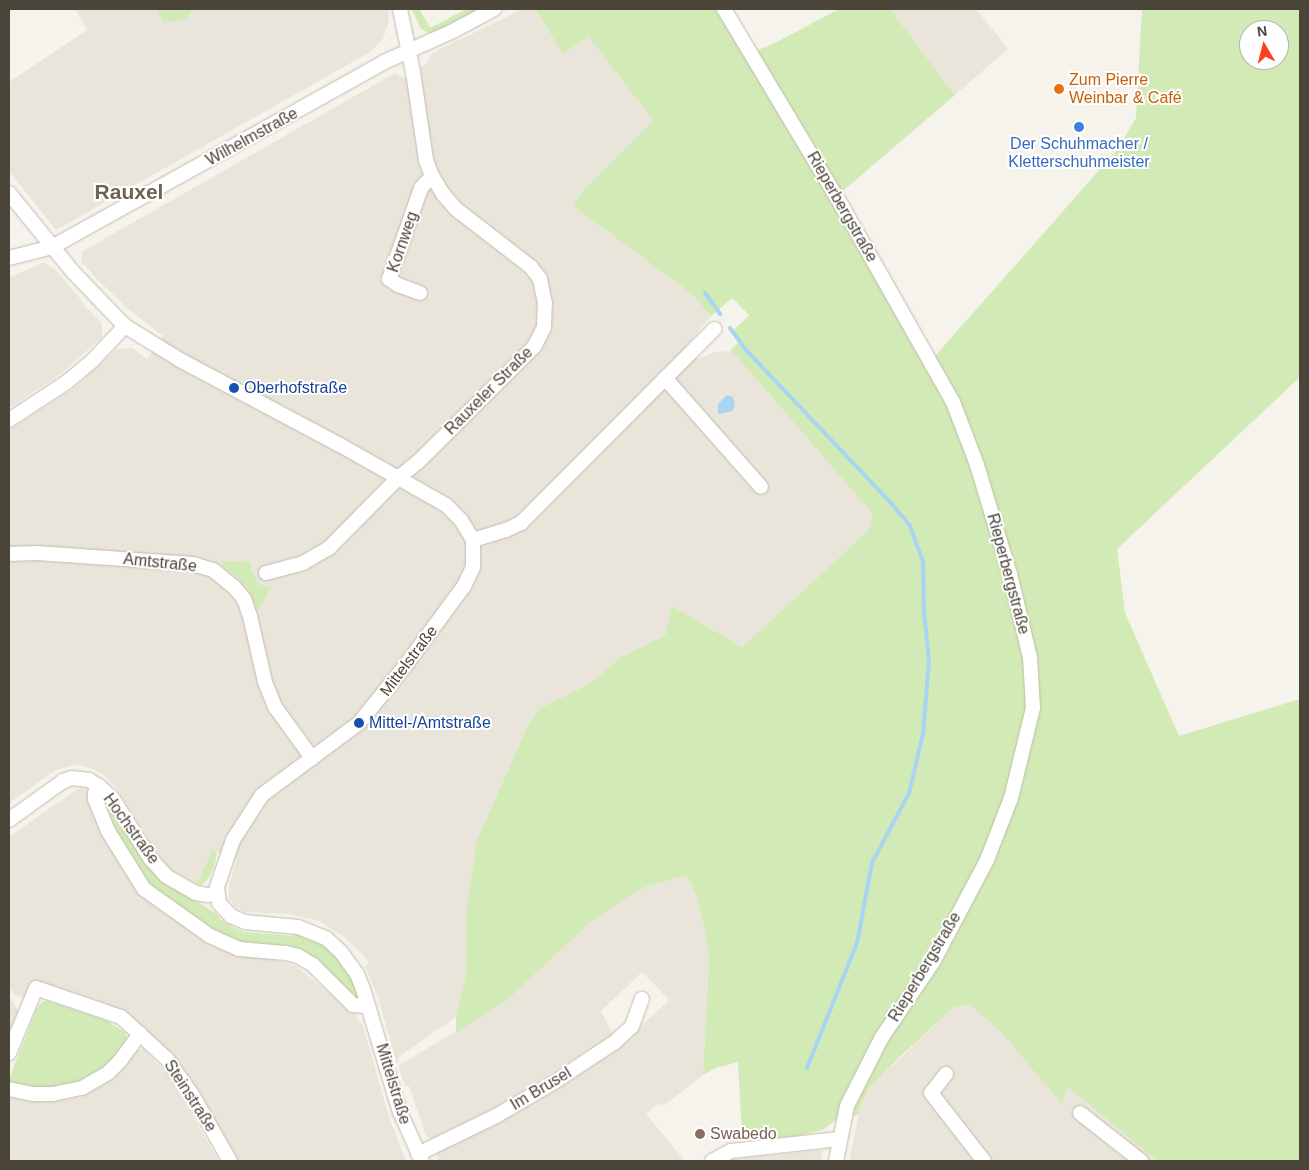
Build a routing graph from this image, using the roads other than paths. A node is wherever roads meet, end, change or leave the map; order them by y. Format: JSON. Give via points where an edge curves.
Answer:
{"nodes":[{"id":1,"x":400,"y":9,"type":"edge"},
{"id":2,"x":494,"y":9,"type":"edge"},
{"id":3,"x":724,"y":9,"type":"edge"},
{"id":4,"x":409,"y":50,"type":"junction"},
{"id":5,"x":432,"y":176,"type":"junction"},
{"id":6,"x":9,"y":193,"type":"edge"},
{"id":7,"x":52,"y":247,"type":"junction"},
{"id":8,"x":9,"y":258,"type":"edge"},
{"id":9,"x":420,"y":293,"type":"dead end"},
{"id":10,"x":125,"y":326,"type":"junction"},
{"id":11,"x":714,"y":329,"type":"dead end"},
{"id":12,"x":666,"y":378,"type":"junction"},
{"id":13,"x":9,"y":420,"type":"edge"},
{"id":14,"x":398,"y":478,"type":"junction"},
{"id":15,"x":761,"y":487,"type":"dead end"},
{"id":16,"x":473,"y":540,"type":"junction"},
{"id":17,"x":9,"y":554,"type":"edge"},
{"id":18,"x":266,"y":574,"type":"dead end"},
{"id":19,"x":312,"y":758,"type":"junction"},
{"id":20,"x":99,"y":786,"type":"junction"},
{"id":21,"x":9,"y":820,"type":"edge"},
{"id":22,"x":217,"y":894,"type":"junction"},
{"id":23,"x":642,"y":999,"type":"dead end"},
{"id":24,"x":368,"y":1006,"type":"junction"},
{"id":25,"x":140,"y":1033,"type":"junction"},
{"id":26,"x":9,"y":1053,"type":"edge"},
{"id":27,"x":946,"y":1074,"type":"dead end"},
{"id":28,"x":9,"y":1089,"type":"edge"},
{"id":29,"x":1080,"y":1113,"type":"dead end"},
{"id":30,"x":839,"y":1139,"type":"junction"},
{"id":31,"x":420,"y":1158,"type":"edge"},
{"id":32,"x":230,"y":1161,"type":"edge"},
{"id":33,"x":712,"y":1161,"type":"edge"},
{"id":34,"x":836,"y":1161,"type":"edge"},
{"id":35,"x":984,"y":1161,"type":"edge"},
{"id":36,"x":1141,"y":1161,"type":"edge"}],
"edges":[{"from":1,"to":4,"type":"street","name":"Rauxeler Straße"},
{"from":2,"to":4,"type":"street","name":"Wilhelmstraße","via":[[445,36]]},
{"from":3,"to":30,"type":"street","name":"Rieperbergstraße","via":[[842,206],[953,402],[991,511],[1030,657],[1033,708],[1011,798],[990,851],[933,962],[882,1037],[847,1106]]},
{"from":4,"to":5,"type":"street","name":"Rauxeler Straße","via":[[426,160]]},
{"from":4,"to":7,"type":"street","name":"Wilhelmstraße"},
{"from":5,"to":9,"type":"street","name":"Kornweg","via":[[422,188],[390,279]]},
{"from":5,"to":14,"type":"street","name":"Rauxeler Straße","via":[[456,209],[531,267],[540,279],[545,303],[544,327],[534,347]]},
{"from":6,"to":7,"type":"street"},
{"from":7,"to":8,"type":"street","name":"Wilhelmstraße"},
{"from":7,"to":10,"type":"street"},
{"from":10,"to":13,"type":"street","via":[[67,382]]},
{"from":10,"to":14,"type":"street","via":[[180,360]]},
{"from":11,"to":12,"type":"street"},
{"from":12,"to":15,"type":"street"},
{"from":12,"to":16,"type":"street","via":[[521,523]]},
{"from":14,"to":16,"type":"street","via":[[446,505],[461,520]]},
{"from":14,"to":18,"type":"street","name":"Rauxeler Straße","via":[[329,548],[303,563]]},
{"from":16,"to":19,"type":"street","name":"Mittelstraße","via":[[473,567],[464,586],[417,650],[359,723]]},
{"from":17,"to":19,"type":"street","name":"Amtstraße","via":[[37,553],[193,564],[212,570],[234,587],[244,600],[265,682],[275,707]]},
{"from":19,"to":22,"type":"street","name":"Mittelstraße","via":[[273,785],[253,809],[233,840]]},
{"from":20,"to":21,"type":"street","name":"Hochstraße","via":[[80,778],[63,781]]},
{"from":20,"to":22,"type":"street","name":"Hochstraße","via":[[112,799],[150,858],[166,876],[196,893]]},
{"from":20,"to":24,"type":"street","name":"Hochstraße","via":[[95,799],[108,831],[144,889],[210,936],[239,949],[298,956],[313,965],[353,1005]]},
{"from":22,"to":24,"type":"street","name":"Mittelstraße","via":[[222,908],[245,922],[298,927],[327,938],[354,970]]},
{"from":23,"to":31,"type":"street","name":"Im Brusel","via":[[632,1026],[615,1042],[556,1081]]},
{"from":24,"to":31,"type":"street","name":"Mittelstraße","via":[[400,1112]]},
{"from":25,"to":26,"type":"street","name":"Steinstraße","via":[[121,1017],[36,988]]},
{"from":25,"to":28,"type":"street","via":[[108,1073],[82,1088],[53,1094]]},
{"from":25,"to":32,"type":"street","name":"Steinstraße","via":[[167,1059],[193,1096]]},
{"from":27,"to":35,"type":"street","via":[[931,1093]]},
{"from":29,"to":36,"type":"street"},
{"from":30,"to":33,"type":"street","via":[[731,1151]]},
{"from":30,"to":34,"type":"street","name":"Rieperbergstraße"}]}
